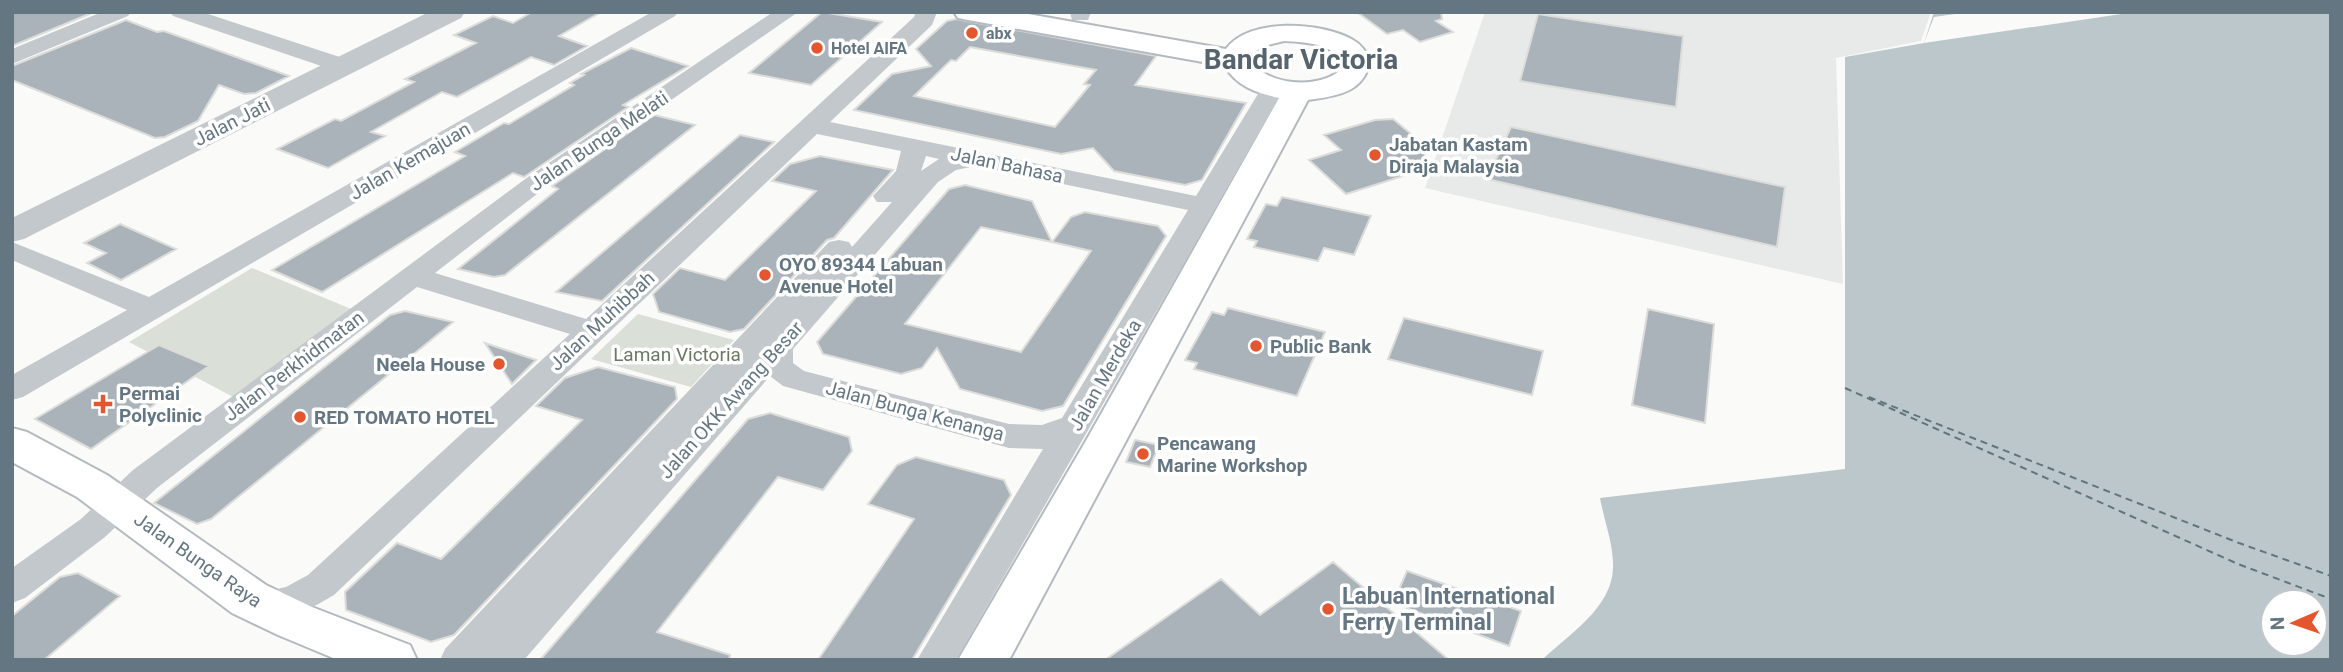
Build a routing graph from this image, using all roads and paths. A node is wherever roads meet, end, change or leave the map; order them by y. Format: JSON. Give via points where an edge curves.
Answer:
{"nodes":[{"id":1,"x":121,"y":12,"type":"edge"},
{"id":2,"x":180,"y":12,"type":"edge"},
{"id":3,"x":451,"y":12,"type":"edge"},
{"id":4,"x":668,"y":12,"type":"edge"},
{"id":5,"x":788,"y":12,"type":"edge"},
{"id":6,"x":927,"y":12,"type":"edge"},
{"id":7,"x":968,"y":12,"type":"edge"},
{"id":8,"x":1075,"y":13,"type":"edge"},
{"id":9,"x":1316,"y":24,"type":"edge"},
{"id":10,"x":1241,"y":51,"type":"junction"},
{"id":11,"x":12,"y":57,"type":"edge"},
{"id":12,"x":344,"y":66,"type":"junction"},
{"id":13,"x":1285,"y":91,"type":"junction"},
{"id":14,"x":811,"y":125,"type":"junction"},
{"id":15,"x":913,"y":146,"type":"junction"},
{"id":16,"x":974,"y":159,"type":"junction"},
{"id":17,"x":1203,"y":205,"type":"junction"},
{"id":18,"x":12,"y":232,"type":"edge"},
{"id":19,"x":12,"y":250,"type":"edge"},
{"id":20,"x":414,"y":276,"type":"junction"},
{"id":21,"x":151,"y":309,"type":"junction"},
{"id":22,"x":592,"y":331,"type":"junction"},
{"id":23,"x":778,"y":347,"type":"junction"},
{"id":24,"x":12,"y":389,"type":"edge"},
{"id":25,"x":1076,"y":425,"type":"junction"},
{"id":26,"x":12,"y":443,"type":"edge"},
{"id":27,"x":118,"y":504,"type":"junction"},
{"id":28,"x":12,"y":587,"type":"edge"},
{"id":29,"x":263,"y":606,"type":"junction"},
{"id":30,"x":392,"y":660,"type":"edge"},
{"id":31,"x":459,"y":660,"type":"edge"},
{"id":32,"x":500,"y":660,"type":"edge"},
{"id":33,"x":936,"y":660,"type":"edge"},
{"id":34,"x":983,"y":660,"type":"edge"}],
"edges":[{"from":1,"to":11,"type":"street"},
{"from":2,"to":12,"type":"street"},
{"from":3,"to":12,"type":"street","name":"Jalan Jati"},
{"from":4,"to":21,"type":"street","name":"Jalan Kemajuan"},
{"from":5,"to":20,"type":"street","name":"Jalan Bunga Melati","via":[[537,182]]},
{"from":6,"to":14,"type":"street","name":"Jalan Muhibbah","via":[[924,20]]},
{"from":7,"to":10,"type":"main road"},
{"from":8,"to":10,"type":"main road"},
{"from":9,"to":10,"type":"main road","via":[[1270,34]]},
{"from":9,"to":13,"type":"main road","via":[[1350,51],[1355,70],[1335,87]]},
{"from":10,"to":13,"type":"main road","via":[[1238,68],[1245,76]]},
{"from":12,"to":18,"type":"street","name":"Jalan Jati"},
{"from":13,"to":17,"type":"street","name":"Jalan Merdeka"},
{"from":13,"to":34,"type":"main road","name":"Jalan Merdeka","via":[[1105,444]]},
{"from":14,"to":15,"type":"street","name":"Jalan Bahasa"},
{"from":14,"to":22,"type":"street","name":"Jalan Muhibbah"},
{"from":15,"to":16,"type":"street","name":"Jalan Bahasa"},
{"from":15,"to":31,"type":"street","name":"Jalan OKK Awang Besar","via":[[915,160],[907,174]]},
{"from":16,"to":17,"type":"street","name":"Jalan Bahasa"},
{"from":16,"to":23,"type":"street","name":"Jalan OKK Awang Besar","via":[[948,164],[929,177]]},
{"from":17,"to":25,"type":"street","name":"Jalan Merdeka"},
{"from":19,"to":21,"type":"street"},
{"from":20,"to":22,"type":"street"},
{"from":20,"to":27,"type":"street","name":"Jalan Perkhidmatan"},
{"from":21,"to":24,"type":"street","name":"Jalan Kemajuan"},
{"from":22,"to":29,"type":"street","name":"Jalan Muhibbah","via":[[321,585],[293,601]]},
{"from":23,"to":25,"type":"street","name":"Jalan Bunga Kenanga","via":[[778,367],[794,379],[1009,436],[1044,437]]},
{"from":23,"to":32,"type":"street","name":"Jalan OKK Awang Besar"},
{"from":25,"to":33,"type":"street","name":"Jalan Merdeka"},
{"from":26,"to":27,"type":"main road","name":"Jalan Bunga Raya"},
{"from":27,"to":28,"type":"street","name":"Jalan Perkhidmatan"},
{"from":27,"to":29,"type":"main road","name":"Jalan Bunga Raya"},
{"from":29,"to":30,"type":"main road","name":"Jalan Bunga Raya"}]}
